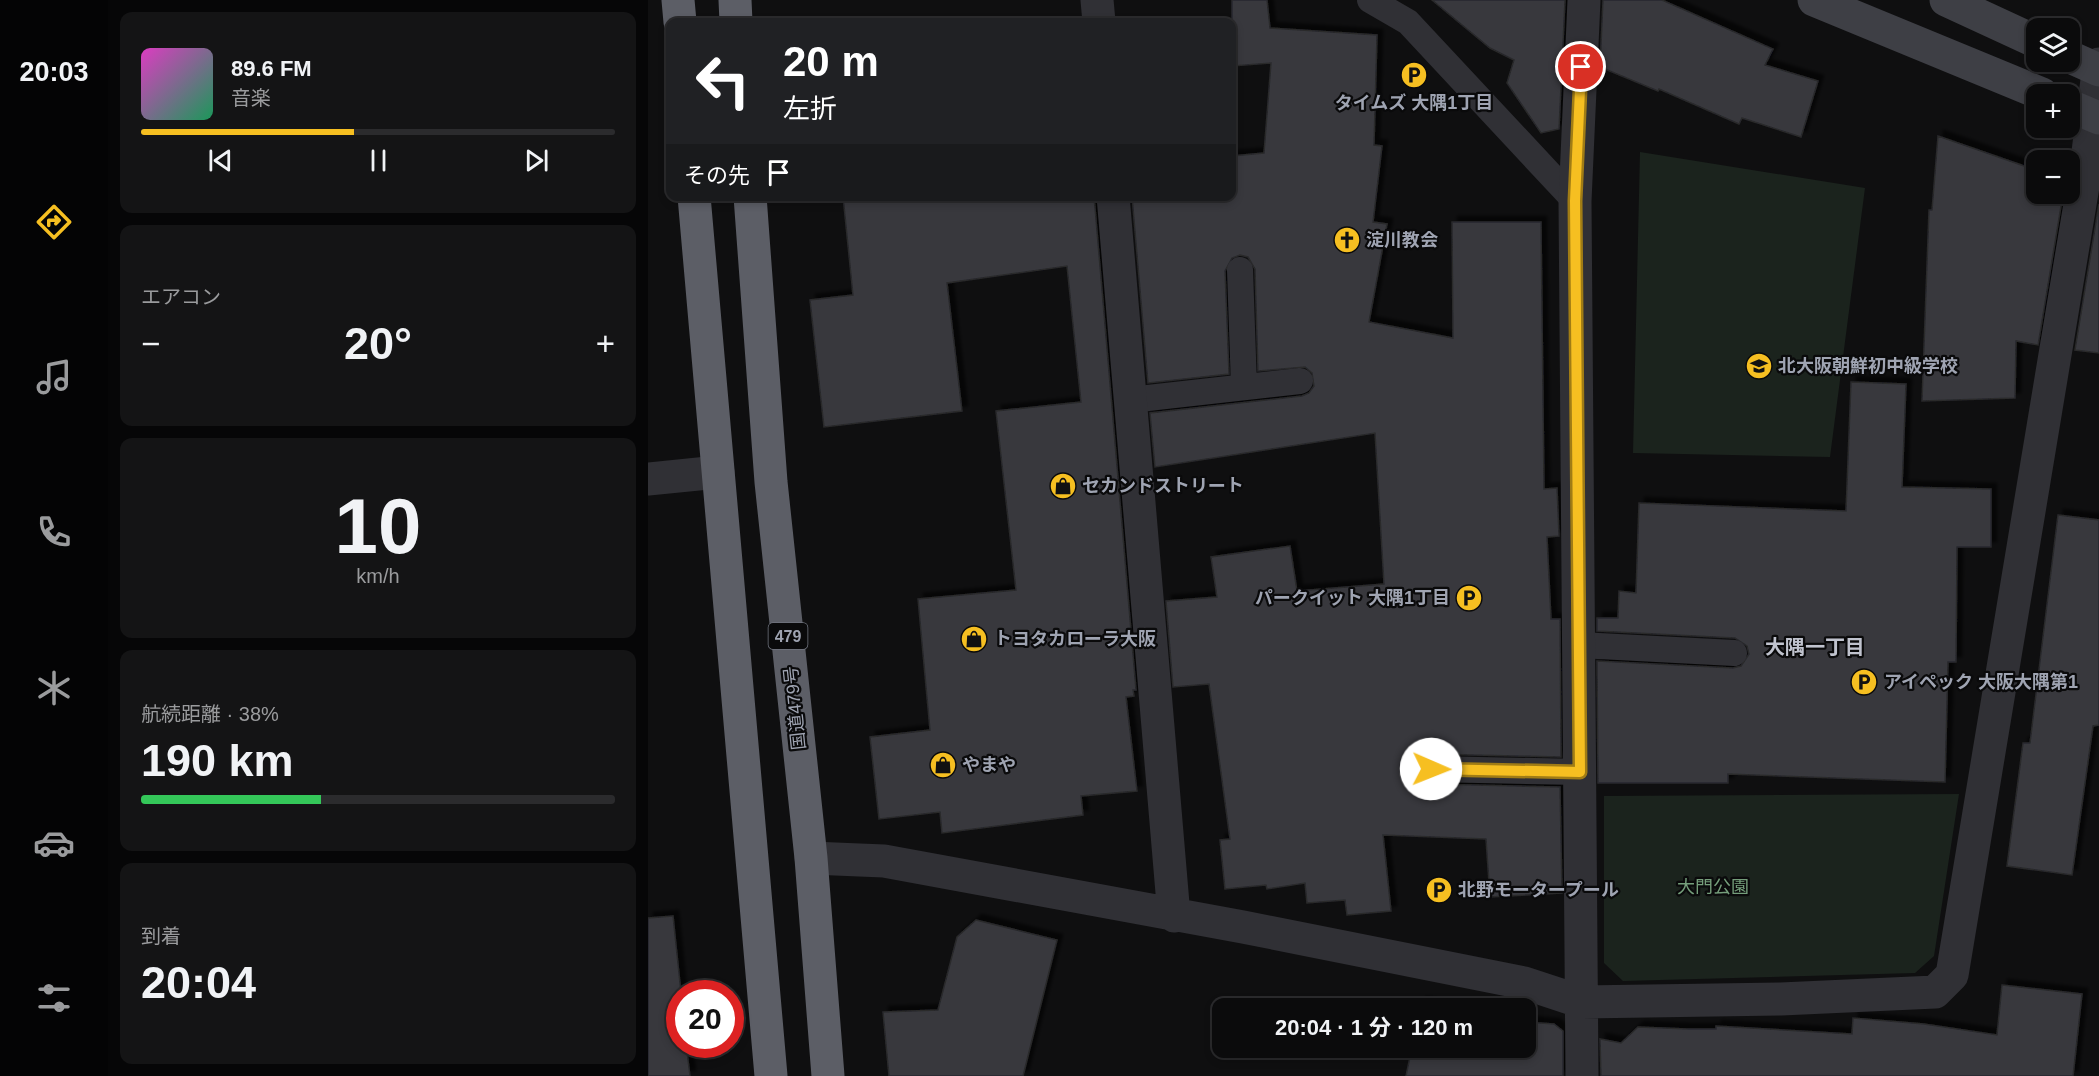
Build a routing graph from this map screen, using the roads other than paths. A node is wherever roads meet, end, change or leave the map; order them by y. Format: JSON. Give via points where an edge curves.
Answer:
{"nodes":[{"id":1,"x":678,"y":0,"type":"edge"},
{"id":2,"x":735,"y":0,"type":"edge"},
{"id":3,"x":1097,"y":0,"type":"edge"},
{"id":4,"x":1370,"y":0,"type":"edge"},
{"id":5,"x":1584,"y":0,"type":"edge"},
{"id":6,"x":1814,"y":0,"type":"edge"},
{"id":7,"x":1946,"y":0,"type":"edge"},
{"id":8,"x":680,"y":18,"type":"edge"},
{"id":9,"x":736,"y":18,"type":"edge"},
{"id":10,"x":1099,"y":18,"type":"edge"},
{"id":11,"x":2026,"y":37,"type":"edge"},
{"id":12,"x":2091,"y":65,"type":"edge"},
{"id":13,"x":2026,"y":87,"type":"edge"},
{"id":14,"x":2087,"y":113,"type":"edge"},
{"id":15,"x":694,"y":201,"type":"edge"},
{"id":16,"x":750,"y":201,"type":"edge"},
{"id":17,"x":1113,"y":201,"type":"edge"},
{"id":18,"x":1575,"y":201,"type":"junction"},
{"id":19,"x":1240,"y":270,"type":"dead end"},
{"id":20,"x":1300,"y":381,"type":"dead end"},
{"id":21,"x":1245,"y":387,"type":"junction"},
{"id":22,"x":1130,"y":400,"type":"junction"},
{"id":23,"x":718,"y":472,"type":"junction"},
{"id":24,"x":648,"y":478,"type":"edge"},
{"id":25,"x":1579,"y":645,"type":"junction"},
{"id":26,"x":1734,"y":653,"type":"dead end"},
{"id":27,"x":1431,"y":769,"type":"dead end"},
{"id":28,"x":1580,"y":772,"type":"junction"},
{"id":29,"x":811,"y":858,"type":"junction"},
{"id":30,"x":1174,"y":916,"type":"junction"},
{"id":31,"x":1582,"y":1002,"type":"junction"},
{"id":32,"x":771,"y":1076,"type":"edge"},
{"id":33,"x":828,"y":1076,"type":"edge"},
{"id":34,"x":1582,"y":1076,"type":"edge"}],
"edges":[{"from":1,"to":8,"type":"highway"},
{"from":2,"to":9,"type":"highway"},
{"from":3,"to":10,"type":"street"},
{"from":4,"to":18,"type":"lane","via":[[1408,22]]},
{"from":5,"to":18,"type":"street"},
{"from":6,"to":13,"type":"street"},
{"from":7,"to":11,"type":"street"},
{"from":12,"to":14,"type":"street"},
{"from":14,"to":31,"type":"street","via":[[1952,975],[1935,992]]},
{"from":15,"to":23,"type":"highway"},
{"from":16,"to":29,"type":"highway","name":"国道479号","number":"479","via":[[771,482]]},
{"from":17,"to":22,"type":"street"},
{"from":18,"to":25,"type":"street"},
{"from":19,"to":21,"type":"lane"},
{"from":20,"to":21,"type":"lane"},
{"from":21,"to":22,"type":"lane"},
{"from":22,"to":30,"type":"street"},
{"from":23,"to":24,"type":"street"},
{"from":23,"to":32,"type":"highway"},
{"from":25,"to":26,"type":"lane"},
{"from":25,"to":28,"type":"street"},
{"from":27,"to":28,"type":"lane"},
{"from":28,"to":31,"type":"street"},
{"from":29,"to":30,"type":"street","via":[[884,861]]},
{"from":29,"to":33,"type":"highway","name":"国道479号","number":"479"},
{"from":30,"to":31,"type":"street","via":[[1524,983]]},
{"from":31,"to":34,"type":"street"}]}
